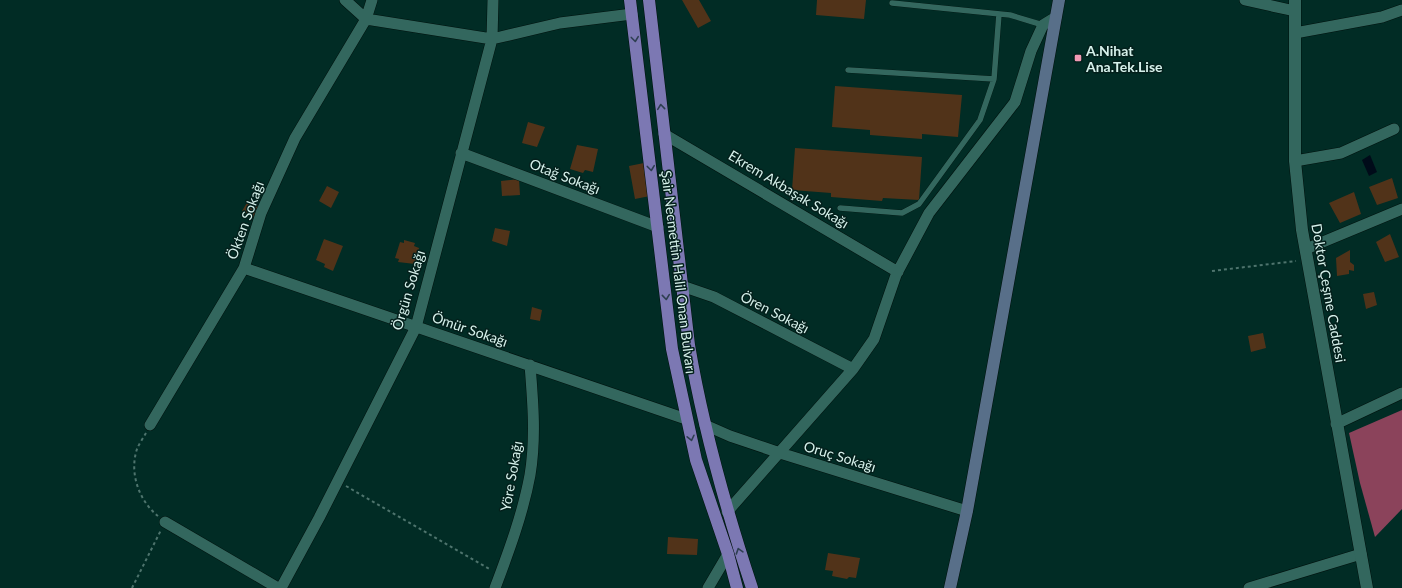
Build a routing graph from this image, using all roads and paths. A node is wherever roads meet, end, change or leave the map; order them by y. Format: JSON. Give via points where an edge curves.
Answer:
{"nodes":[{"id":1,"x":345,"y":0,"type":"edge"},
{"id":2,"x":372,"y":0,"type":"edge"},
{"id":3,"x":493,"y":0,"type":"edge"},
{"id":4,"x":630,"y":0,"type":"edge"},
{"id":5,"x":649,"y":0,"type":"edge"},
{"id":6,"x":1059,"y":0,"type":"edge"},
{"id":7,"x":1245,"y":0,"type":"edge"},
{"id":8,"x":892,"y":2,"type":"dead end"},
{"id":9,"x":1295,"y":5,"type":"edge"},
{"id":10,"x":1402,"y":10,"type":"edge"},
{"id":11,"x":632,"y":14,"type":"junction"},
{"id":12,"x":999,"y":14,"type":"junction"},
{"id":13,"x":1056,"y":17,"type":"junction"},
{"id":14,"x":366,"y":19,"type":"junction"},
{"id":15,"x":1043,"y":25,"type":"junction"},
{"id":16,"x":1295,"y":32,"type":"junction"},
{"id":17,"x":492,"y":39,"type":"junction"},
{"id":18,"x":848,"y":70,"type":"dead end"},
{"id":19,"x":994,"y":79,"type":"junction"},
{"id":20,"x":1394,"y":129,"type":"dead end"},
{"id":21,"x":664,"y":134,"type":"junction"},
{"id":22,"x":461,"y":153,"type":"junction"},
{"id":23,"x":1295,"y":160,"type":"junction"},
{"id":24,"x":840,"y":208,"type":"dead end"},
{"id":25,"x":1402,"y":209,"type":"edge"},
{"id":26,"x":658,"y":227,"type":"junction"},
{"id":27,"x":1307,"y":255,"type":"junction"},
{"id":28,"x":244,"y":268,"type":"junction"},
{"id":29,"x":1212,"y":271,"type":"dead end"},
{"id":30,"x":898,"y":272,"type":"junction"},
{"id":31,"x":682,"y":286,"type":"junction"},
{"id":32,"x":416,"y":327,"type":"junction"},
{"id":33,"x":530,"y":365,"type":"junction"},
{"id":34,"x":853,"y":369,"type":"junction"},
{"id":35,"x":1402,"y":393,"type":"edge"},
{"id":36,"x":686,"y":419,"type":"junction"},
{"id":37,"x":1336,"y":424,"type":"junction"},
{"id":38,"x":150,"y":425,"type":"joint"},
{"id":39,"x":705,"y":425,"type":"junction"},
{"id":40,"x":780,"y":453,"type":"junction"},
{"id":41,"x":338,"y":481,"type":"junction"},
{"id":42,"x":967,"y":511,"type":"junction"},
{"id":43,"x":727,"y":512,"type":"junction"},
{"id":44,"x":165,"y":522,"type":"junction"},
{"id":45,"x":728,"y":554,"type":"junction"},
{"id":46,"x":1361,"y":554,"type":"junction"},
{"id":47,"x":500,"y":575,"type":"junction"},
{"id":48,"x":132,"y":588,"type":"edge"},
{"id":49,"x":279,"y":588,"type":"edge"},
{"id":50,"x":495,"y":588,"type":"edge"},
{"id":51,"x":708,"y":588,"type":"edge"},
{"id":52,"x":736,"y":588,"type":"edge"},
{"id":53,"x":752,"y":588,"type":"edge"},
{"id":54,"x":950,"y":588,"type":"edge"},
{"id":55,"x":1249,"y":588,"type":"edge"},
{"id":56,"x":1367,"y":588,"type":"edge"}],
"edges":[{"from":1,"to":14,"type":"street"},
{"from":2,"to":14,"type":"street","name":"Ökten Sokağı"},
{"from":3,"to":17,"type":"street","name":"Örgün Sokağı"},
{"from":4,"to":11,"type":"main road","name":"Şair Necmettin Halil Onan Bulvarı"},
{"from":21,"to":5,"type":"main road","name":"Şair Necmettin Halil Onan Bulvarı","one_way":true},
{"from":6,"to":13,"type":"main road"},
{"from":7,"to":9,"type":"street"},
{"from":8,"to":12,"type":"lane"},
{"from":9,"to":16,"type":"street","name":"Doktor Çeşme Caddesi"},
{"from":10,"to":16,"type":"street","via":[[1382,17]]},
{"from":11,"to":17,"type":"street","via":[[560,23]]},
{"from":11,"to":26,"type":"main road","name":"Şair Necmettin Halil Onan Bulvarı","one_way":true},
{"from":12,"to":15,"type":"lane"},
{"from":12,"to":19,"type":"lane"},
{"from":13,"to":15,"type":"street"},
{"from":13,"to":42,"type":"main road"},
{"from":14,"to":17,"type":"street"},
{"from":14,"to":28,"type":"street","name":"Ökten Sokağı","via":[[295,138],[260,213]]},
{"from":15,"to":30,"type":"street","via":[[1031,51],[1015,102],[929,213]]},
{"from":16,"to":23,"type":"street","name":"Doktor Çeşme Caddesi"},
{"from":17,"to":22,"type":"street","name":"Örgün Sokağı"},
{"from":18,"to":19,"type":"lane"},
{"from":19,"to":24,"type":"lane","via":[[980,120],[919,204],[902,213]]},
{"from":20,"to":23,"type":"street","via":[[1341,153]]},
{"from":21,"to":30,"type":"street","name":"Ekrem Akbaşak Sokağı"},
{"from":21,"to":31,"type":"main road","name":"Şair Necmettin Halil Onan Bulvarı"},
{"from":22,"to":26,"type":"street","name":"Otağ Sokağı"},
{"from":22,"to":32,"type":"street","name":"Örgün Sokağı"},
{"from":23,"to":27,"type":"street","name":"Doktor Çeşme Caddesi"},
{"from":25,"to":27,"type":"street"},
{"from":26,"to":36,"type":"main road","name":"Şair Necmettin Halil Onan Bulvarı","one_way":true,"via":[[672,349]]},
{"from":27,"to":29,"type":"path"},
{"from":27,"to":37,"type":"street","name":"Doktor Çeşme Caddesi"},
{"from":28,"to":32,"type":"street","name":"Ömür Sokağı"},
{"from":28,"to":38,"type":"street","name":"Ökten Sokağı"},
{"from":30,"to":34,"type":"street","via":[[874,339]]},
{"from":31,"to":34,"type":"street","name":"Ören Sokağı","via":[[714,298]]},
{"from":31,"to":39,"type":"main road","name":"Şair Necmettin Halil Onan Bulvarı","via":[[689,346]]},
{"from":32,"to":33,"type":"street","name":"Ömür Sokağı"},
{"from":32,"to":41,"type":"street","name":"Örgün Sokağı"},
{"from":33,"to":36,"type":"street","name":"Ömür Sokağı"},
{"from":33,"to":47,"type":"street","name":"Yöre Sokağı","via":[[534,424],[530,474]]},
{"from":34,"to":40,"type":"street"},
{"from":35,"to":37,"type":"street"},
{"from":36,"to":45,"type":"main road","name":"Şair Necmettin Halil Onan Bulvarı","one_way":true,"via":[[696,460]]},
{"from":37,"to":46,"type":"street","name":"Doktor Çeşme Caddesi"},
{"from":38,"to":44,"type":"path","via":[[137,449],[135,470],[139,494],[147,508]]},
{"from":39,"to":40,"type":"street","name":"Oruç Sokağı"},
{"from":39,"to":43,"type":"main road","name":"Şair Necmettin Halil Onan Bulvarı"},
{"from":40,"to":42,"type":"street","name":"Oruç Sokağı"},
{"from":40,"to":43,"type":"street"},
{"from":41,"to":47,"type":"path"},
{"from":41,"to":49,"type":"street","name":"Örgün Sokağı"},
{"from":42,"to":54,"type":"main road"},
{"from":53,"to":43,"type":"main road","name":"Şair Necmettin Halil Onan Bulvarı","one_way":true},
{"from":44,"to":48,"type":"path"},
{"from":44,"to":49,"type":"street"},
{"from":45,"to":51,"type":"street"},
{"from":45,"to":52,"type":"main road","name":"Şair Necmettin Halil Onan Bulvarı"},
{"from":46,"to":55,"type":"street"},
{"from":46,"to":56,"type":"street","name":"Doktor Çeşme Caddesi"},
{"from":47,"to":50,"type":"street","name":"Yöre Sokağı"}]}
